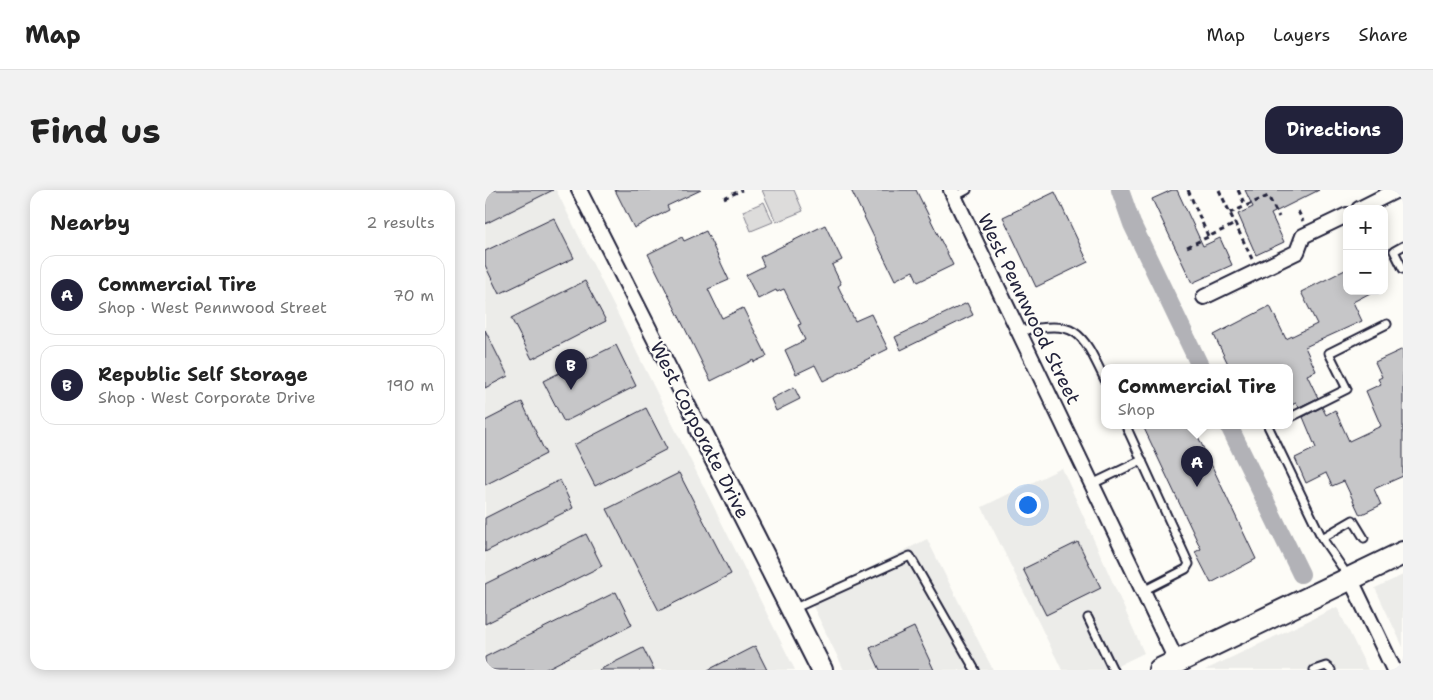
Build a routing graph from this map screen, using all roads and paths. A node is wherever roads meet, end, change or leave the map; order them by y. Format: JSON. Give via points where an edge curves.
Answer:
{"nodes":[{"id":1,"x":579,"y":190,"type":"edge"},
{"id":2,"x":742,"y":190,"type":"edge"},
{"id":3,"x":967,"y":190,"type":"edge"},
{"id":4,"x":1188,"y":190,"type":"edge"},
{"id":5,"x":1219,"y":190,"type":"edge"},
{"id":6,"x":1238,"y":190,"type":"edge"},
{"id":7,"x":1271,"y":190,"type":"edge"},
{"id":8,"x":1397,"y":190,"type":"edge"},
{"id":9,"x":952,"y":193,"type":"edge"},
{"id":10,"x":1268,"y":196,"type":"junction"},
{"id":11,"x":725,"y":198,"type":"dead end"},
{"id":12,"x":1245,"y":205,"type":"junction"},
{"id":13,"x":1367,"y":205,"type":"edge"},
{"id":14,"x":1230,"y":213,"type":"junction"},
{"id":15,"x":1279,"y":217,"type":"dead end"},
{"id":16,"x":1343,"y":217,"type":"edge"},
{"id":17,"x":1235,"y":224,"type":"junction"},
{"id":18,"x":1208,"y":236,"type":"junction"},
{"id":19,"x":1403,"y":246,"type":"edge"},
{"id":20,"x":1187,"y":247,"type":"dead end"},
{"id":21,"x":1253,"y":262,"type":"dead end"},
{"id":22,"x":1403,"y":269,"type":"edge"},
{"id":23,"x":1204,"y":297,"type":"dead end"},
{"id":24,"x":1387,"y":324,"type":"dead end"},
{"id":25,"x":1019,"y":331,"type":"junction"},
{"id":26,"x":1101,"y":371,"type":"edge"},
{"id":27,"x":1293,"y":416,"type":"edge"},
{"id":28,"x":700,"y":429,"type":"joint"},
{"id":29,"x":1127,"y":429,"type":"edge"},
{"id":30,"x":1271,"y":429,"type":"edge"},
{"id":31,"x":1142,"y":460,"type":"junction"},
{"id":32,"x":1092,"y":484,"type":"junction"},
{"id":33,"x":1322,"y":538,"type":"junction"},
{"id":34,"x":1364,"y":538,"type":"dead end"},
{"id":35,"x":1403,"y":553,"type":"edge"},
{"id":36,"x":1350,"y":578,"type":"junction"},
{"id":37,"x":1143,"y":591,"type":"junction"},
{"id":38,"x":790,"y":610,"type":"junction"},
{"id":39,"x":1088,"y":618,"type":"dead end"},
{"id":40,"x":1173,"y":667,"type":"edge"},
{"id":41,"x":822,"y":670,"type":"edge"},
{"id":42,"x":975,"y":670,"type":"edge"},
{"id":43,"x":1113,"y":670,"type":"edge"},
{"id":44,"x":1314,"y":670,"type":"edge"},
{"id":45,"x":1331,"y":670,"type":"edge"},
{"id":46,"x":1394,"y":670,"type":"edge"}],
"edges":[{"from":1,"to":28,"type":"street","name":"West Corporate Drive"},
{"from":2,"to":11,"type":"path"},
{"from":3,"to":9,"type":"lane"},
{"from":4,"to":18,"type":"path"},
{"from":5,"to":14,"type":"path"},
{"from":6,"to":12,"type":"path"},
{"from":7,"to":10,"type":"path"},
{"from":8,"to":13,"type":"street"},
{"from":9,"to":25,"type":"street","name":"West Pennwood Street"},
{"from":10,"to":12,"type":"path"},
{"from":10,"to":15,"type":"path"},
{"from":12,"to":14,"type":"path"},
{"from":14,"to":17,"type":"path"},
{"from":16,"to":23,"type":"street","via":[[1303,236],[1297,252]]},
{"from":17,"to":18,"type":"path"},
{"from":17,"to":21,"type":"path"},
{"from":18,"to":20,"type":"path"},
{"from":19,"to":22,"type":"lane","via":[[1394,250]]},
{"from":24,"to":27,"type":"lane","via":[[1329,353],[1347,389]]},
{"from":25,"to":26,"type":"lane","via":[[1050,325],[1073,330],[1092,352]]},
{"from":25,"to":32,"type":"street","name":"West Pennwood Street"},
{"from":28,"to":38,"type":"street","name":"West Corporate Drive"},
{"from":29,"to":31,"type":"lane"},
{"from":30,"to":33,"type":"lane"},
{"from":31,"to":32,"type":"lane"},
{"from":31,"to":37,"type":"lane","via":[[1189,564],[1186,569]]},
{"from":32,"to":37,"type":"street","name":"West Pennwood Street"},
{"from":33,"to":34,"type":"lane","via":[[1353,520]]},
{"from":33,"to":36,"type":"lane"},
{"from":35,"to":36,"type":"main road"},
{"from":36,"to":40,"type":"main road"},
{"from":36,"to":46,"type":"street"},
{"from":37,"to":40,"type":"street","name":"West Pennwood Street"},
{"from":38,"to":41,"type":"street","name":"West Corporate Drive"},
{"from":38,"to":42,"type":"lane","via":[[910,556]]},
{"from":39,"to":43,"type":"lane"},
{"from":44,"to":45,"type":"lane","via":[[1326,666]]}]}
